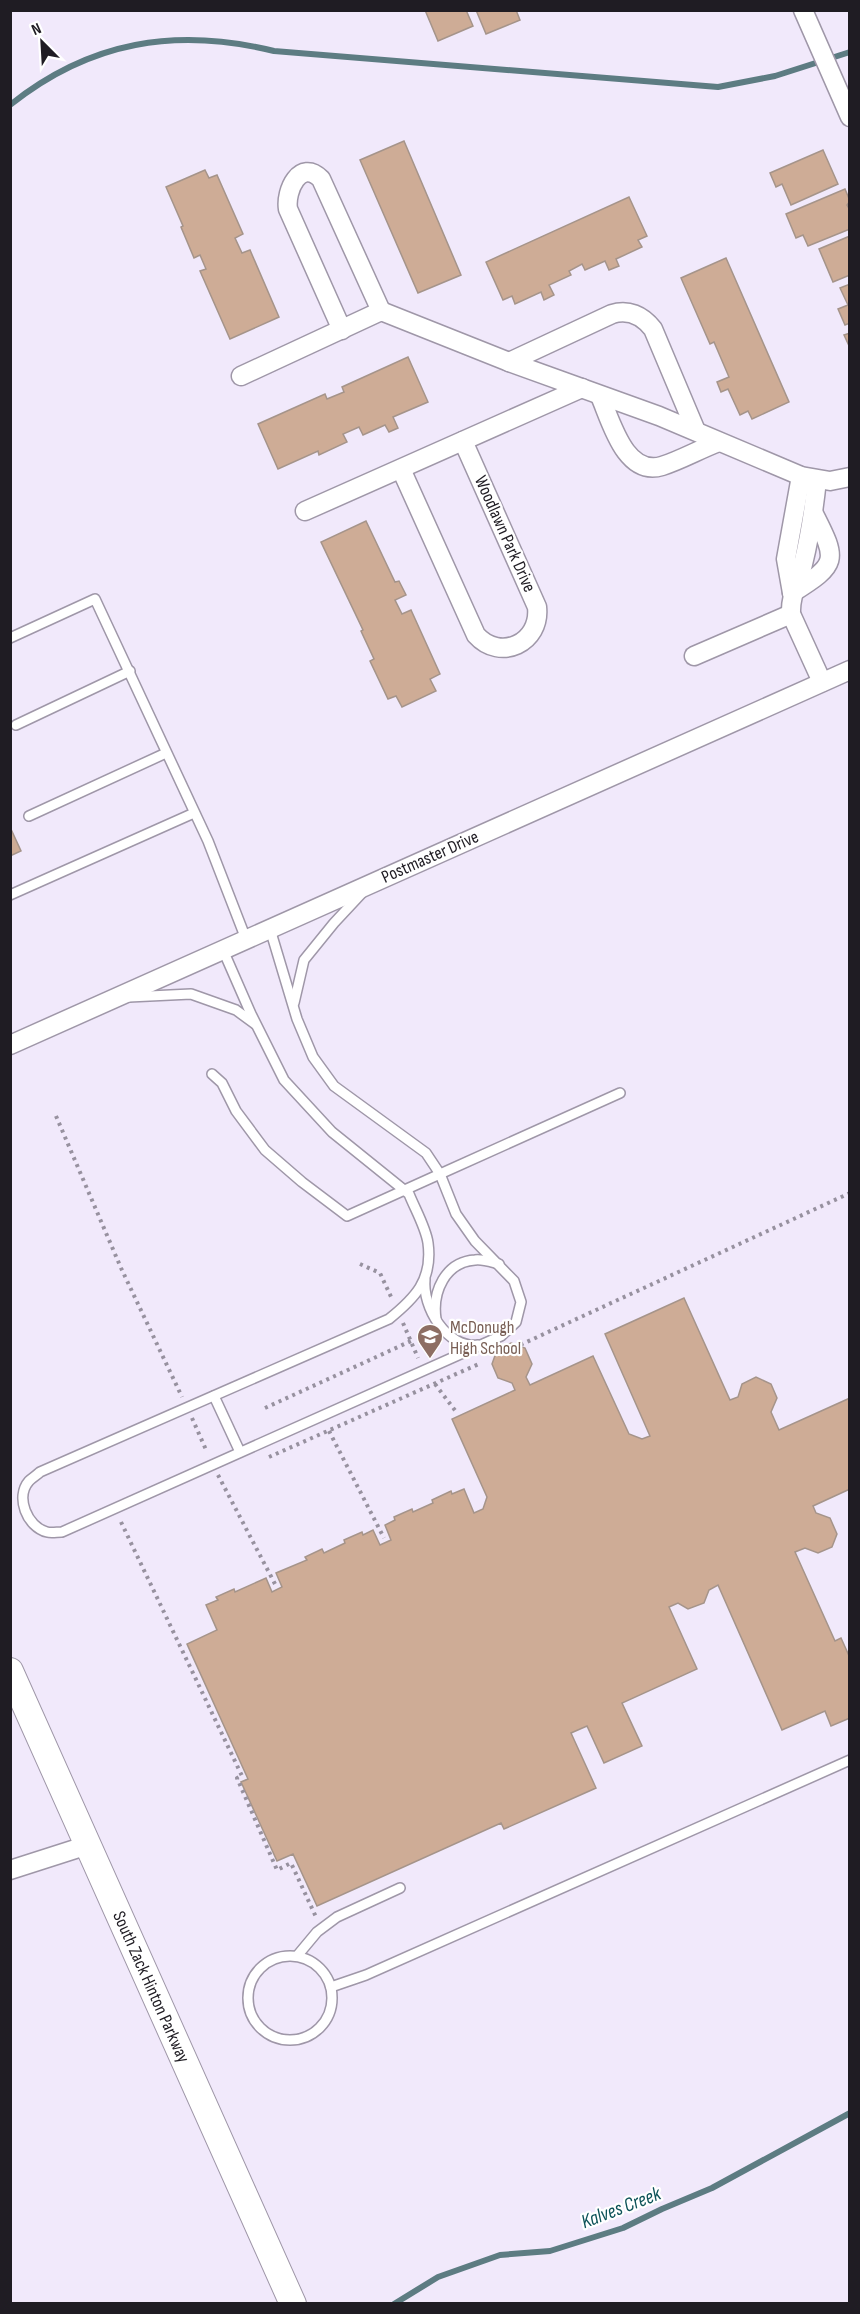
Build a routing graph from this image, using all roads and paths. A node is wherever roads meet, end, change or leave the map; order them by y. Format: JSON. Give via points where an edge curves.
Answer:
{"nodes":[{"id":1,"x":803,"y":10,"type":"edge"},
{"id":2,"x":849,"y":117,"type":"edge"},
{"id":3,"x":381,"y":311,"type":"junction"},
{"id":4,"x":342,"y":330,"type":"junction"},
{"id":5,"x":509,"y":362,"type":"junction"},
{"id":6,"x":241,"y":376,"type":"dead end"},
{"id":7,"x":582,"y":388,"type":"junction"},
{"id":8,"x":600,"y":396,"type":"junction"},
{"id":9,"x":696,"y":431,"type":"junction"},
{"id":10,"x":463,"y":441,"type":"junction"},
{"id":11,"x":719,"y":442,"type":"junction"},
{"id":12,"x":401,"y":469,"type":"junction"},
{"id":13,"x":849,"y":477,"type":"edge"},
{"id":14,"x":809,"y":478,"type":"junction"},
{"id":15,"x":305,"y":511,"type":"dead end"},
{"id":16,"x":814,"y":513,"type":"junction"},
{"id":17,"x":792,"y":593,"type":"junction"},
{"id":18,"x":791,"y":614,"type":"junction"},
{"id":19,"x":10,"y":638,"type":"edge"},
{"id":20,"x":694,"y":656,"type":"dead end"},
{"id":21,"x":849,"y":670,"type":"edge"},
{"id":22,"x":130,"y":671,"type":"junction"},
{"id":23,"x":822,"y":682,"type":"junction"},
{"id":24,"x":16,"y":725,"type":"dead end"},
{"id":25,"x":166,"y":753,"type":"junction"},
{"id":26,"x":194,"y":813,"type":"junction"},
{"id":27,"x":30,"y":816,"type":"dead end"},
{"id":28,"x":370,"y":884,"type":"junction"},
{"id":29,"x":10,"y":895,"type":"edge"},
{"id":30,"x":270,"y":929,"type":"junction"},
{"id":31,"x":246,"y":939,"type":"junction"},
{"id":32,"x":223,"y":950,"type":"junction"},
{"id":33,"x":115,"y":998,"type":"junction"},
{"id":34,"x":293,"y":1005,"type":"junction"},
{"id":35,"x":257,"y":1026,"type":"junction"},
{"id":36,"x":10,"y":1045,"type":"edge"},
{"id":37,"x":212,"y":1074,"type":"dead end"},
{"id":38,"x":620,"y":1093,"type":"dead end"},
{"id":39,"x":56,"y":1116,"type":"dead end"},
{"id":40,"x":440,"y":1174,"type":"junction"},
{"id":41,"x":404,"y":1190,"type":"junction"},
{"id":42,"x":360,"y":1264,"type":"dead end"},
{"id":43,"x":499,"y":1264,"type":"junction"},
{"id":44,"x":447,"y":1273,"type":"junction"},
{"id":45,"x":425,"y":1277,"type":"junction"},
{"id":46,"x":425,"y":1290,"type":"junction"},
{"id":47,"x":392,"y":1299,"type":"dead end"},
{"id":48,"x":414,"y":1299,"type":"junction"},
{"id":49,"x":436,"y":1319,"type":"junction"},
{"id":50,"x":403,"y":1323,"type":"dead end"},
{"id":51,"x":411,"y":1341,"type":"junction"},
{"id":52,"x":482,"y":1344,"type":"junction"},
{"id":53,"x":418,"y":1358,"type":"dead end"},
{"id":54,"x":435,"y":1384,"type":"dead end"},
{"id":55,"x":214,"y":1396,"type":"junction"},
{"id":56,"x":183,"y":1397,"type":"dead end"},
{"id":57,"x":265,"y":1408,"type":"dead end"},
{"id":58,"x":456,"y":1413,"type":"dead end"},
{"id":59,"x":192,"y":1418,"type":"dead end"},
{"id":60,"x":328,"y":1431,"type":"dead end"},
{"id":61,"x":240,"y":1452,"type":"junction"},
{"id":62,"x":207,"y":1453,"type":"dead end"},
{"id":63,"x":218,"y":1475,"type":"dead end"},
{"id":64,"x":122,"y":1522,"type":"dead end"},
{"id":65,"x":384,"y":1538,"type":"dead end"},
{"id":66,"x":275,"y":1584,"type":"dead end"},
{"id":67,"x":10,"y":1671,"type":"edge"},
{"id":68,"x":849,"y":1760,"type":"edge"},
{"id":69,"x":88,"y":1845,"type":"junction"},
{"id":70,"x":10,"y":1870,"type":"edge"},
{"id":71,"x":400,"y":1888,"type":"dead end"},
{"id":72,"x":321,"y":1929,"type":"junction"},
{"id":73,"x":297,"y":1956,"type":"junction"},
{"id":74,"x":331,"y":1987,"type":"junction"},
{"id":75,"x":293,"y":2304,"type":"edge"}],
"edges":[{"from":1,"to":2,"type":"street"},
{"from":3,"to":4,"type":"street"},
{"from":3,"to":4,"type":"street","via":[[321,179],[305,172],[290,187],[288,209]]},
{"from":3,"to":5,"type":"street"},
{"from":4,"to":6,"type":"street"},
{"from":5,"to":7,"type":"street"},
{"from":5,"to":9,"type":"street","via":[[612,314],[634,313],[653,329]]},
{"from":7,"to":8,"type":"street"},
{"from":7,"to":10,"type":"street"},
{"from":8,"to":9,"type":"street"},
{"from":8,"to":11,"type":"street","via":[[624,449],[641,465],[661,466]]},
{"from":9,"to":11,"type":"street"},
{"from":10,"to":12,"type":"street"},
{"from":10,"to":12,"type":"street","name":"Woodlawn Park Drive","via":[[537,607],[534,630],[518,645],[494,647],[476,634]]},
{"from":11,"to":14,"type":"street"},
{"from":12,"to":15,"type":"street"},
{"from":13,"to":14,"type":"street","via":[[830,481]]},
{"from":14,"to":16,"type":"street"},
{"from":14,"to":17,"type":"street","via":[[786,559]]},
{"from":16,"to":17,"type":"street","via":[[803,566]]},
{"from":16,"to":17,"type":"street","via":[[830,555],[824,571]]},
{"from":17,"to":18,"type":"street"},
{"from":18,"to":20,"type":"street"},
{"from":18,"to":23,"type":"street"},
{"from":19,"to":22,"type":"lane","via":[[95,599]]},
{"from":21,"to":23,"type":"street","name":"Postmaster Drive"},
{"from":22,"to":24,"type":"lane"},
{"from":22,"to":25,"type":"lane"},
{"from":23,"to":28,"type":"street","name":"Postmaster Drive"},
{"from":25,"to":26,"type":"lane"},
{"from":25,"to":27,"type":"lane"},
{"from":26,"to":29,"type":"lane"},
{"from":26,"to":31,"type":"lane"},
{"from":28,"to":30,"type":"street","name":"Postmaster Drive"},
{"from":28,"to":34,"type":"lane","via":[[304,960]]},
{"from":30,"to":31,"type":"street","name":"Postmaster Drive"},
{"from":30,"to":34,"type":"lane"},
{"from":31,"to":32,"type":"street","name":"Postmaster Drive"},
{"from":32,"to":33,"type":"street","name":"Postmaster Drive"},
{"from":32,"to":35,"type":"lane"},
{"from":33,"to":35,"type":"lane","via":[[191,994],[236,1010]]},
{"from":33,"to":36,"type":"street","name":"Postmaster Drive"},
{"from":34,"to":40,"type":"lane","via":[[313,1057],[334,1086],[426,1153]]},
{"from":35,"to":41,"type":"lane","via":[[284,1080],[332,1132]]},
{"from":37,"to":41,"type":"lane","via":[[222,1083],[265,1150],[347,1216]]},
{"from":38,"to":40,"type":"lane"},
{"from":39,"to":56,"type":"path","via":[[121,1268]]},
{"from":40,"to":41,"type":"lane"},
{"from":40,"to":43,"type":"lane","via":[[456,1214],[475,1241]]},
{"from":41,"to":45,"type":"lane","via":[[428,1242]]},
{"from":42,"to":47,"type":"path","via":[[380,1273]]},
{"from":43,"to":44,"type":"lane","via":[[474,1260]]},
{"from":43,"to":52,"type":"lane","via":[[514,1281],[521,1302],[516,1322],[501,1336]]},
{"from":44,"to":46,"type":"lane"},
{"from":44,"to":49,"type":"lane","via":[[435,1295]]},
{"from":45,"to":46,"type":"lane"},
{"from":45,"to":48,"type":"lane"},
{"from":46,"to":48,"type":"lane"},
{"from":46,"to":49,"type":"lane"},
{"from":48,"to":55,"type":"lane","via":[[389,1319]]},
{"from":49,"to":52,"type":"lane","via":[[447,1333],[469,1346]]},
{"from":50,"to":51,"type":"path"},
{"from":51,"to":53,"type":"path"},
{"from":51,"to":57,"type":"path"},
{"from":52,"to":61,"type":"lane"},
{"from":54,"to":58,"type":"path"},
{"from":55,"to":61,"type":"lane"},
{"from":55,"to":61,"type":"lane","via":[[40,1472],[28,1482],[22,1497],[26,1513],[34,1526],[47,1532],[62,1532]]},
{"from":59,"to":62,"type":"path"},
{"from":60,"to":65,"type":"path"},
{"from":63,"to":66,"type":"path"},
{"from":64,"to":72,"type":"path","via":[[242,1776],[237,1778],[277,1870],[291,1863]]},
{"from":67,"to":69,"type":"main road","name":"South Zack Hinton Parkway"},
{"from":68,"to":74,"type":"lane","via":[[366,1975]]},
{"from":69,"to":70,"type":"street"},
{"from":69,"to":75,"type":"main road","name":"South Zack Hinton Parkway"},
{"from":71,"to":72,"type":"lane","via":[[337,1917]]},
{"from":72,"to":73,"type":"lane"},
{"from":73,"to":74,"type":"lane","via":[[318,1966]]},
{"from":73,"to":74,"type":"lane","via":[[281,1957],[266,1964],[251,1983],[249,2006],[264,2031],[288,2040],[314,2034],[330,2013]]}]}
